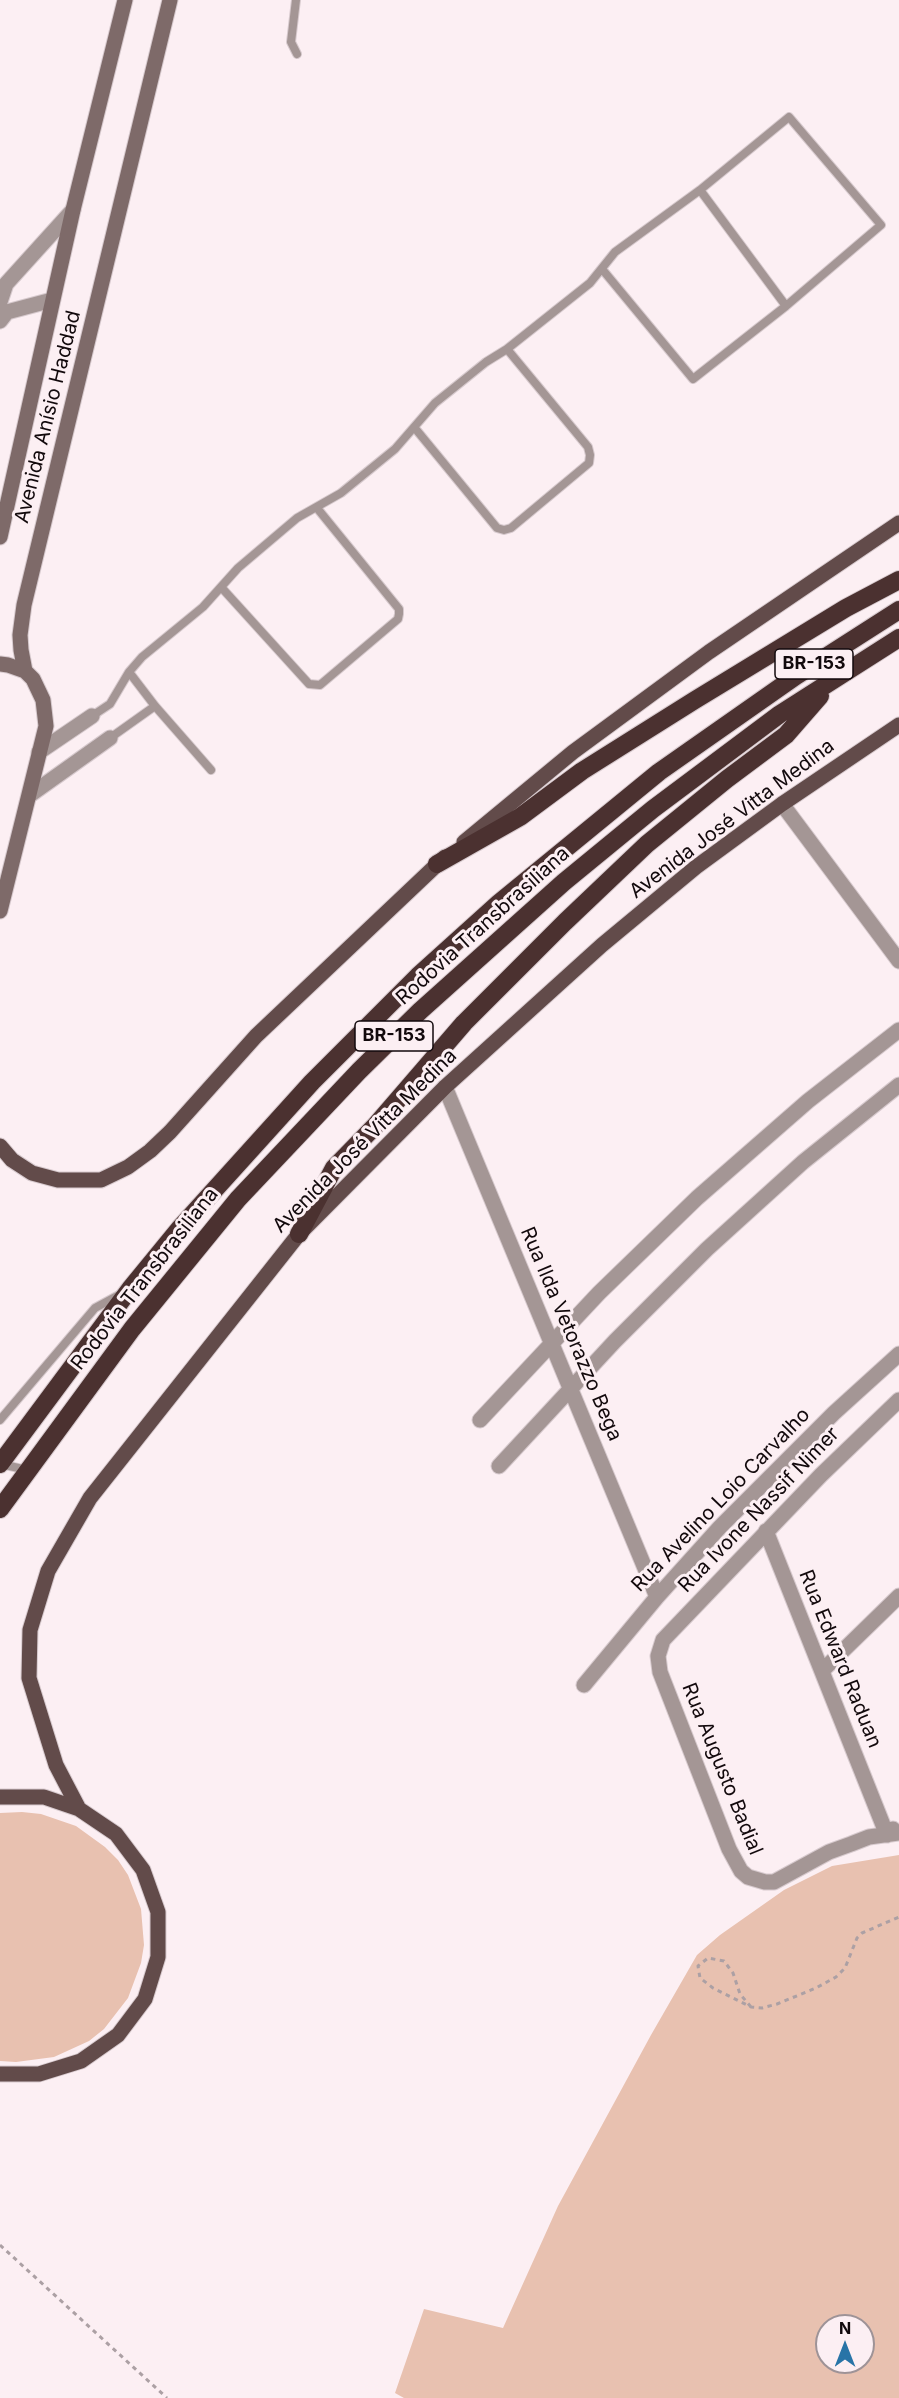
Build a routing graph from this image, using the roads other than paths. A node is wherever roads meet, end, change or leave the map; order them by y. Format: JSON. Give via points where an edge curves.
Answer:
{"nodes":[{"id":1,"x":125,"y":0,"type":"edge"},
{"id":2,"x":170,"y":0,"type":"edge"},
{"id":3,"x":296,"y":0,"type":"edge"},
{"id":4,"x":297,"y":54,"type":"dead end"},
{"id":5,"x":700,"y":190,"type":"junction"},
{"id":6,"x":73,"y":210,"type":"junction"},
{"id":7,"x":602,"y":269,"type":"junction"},
{"id":8,"x":3,"y":287,"type":"edge"},
{"id":9,"x":52,"y":300,"type":"junction"},
{"id":10,"x":786,"y":306,"type":"junction"},
{"id":11,"x":2,"y":310,"type":"edge"},
{"id":12,"x":507,"y":350,"type":"junction"},
{"id":13,"x":414,"y":427,"type":"junction"},
{"id":14,"x":317,"y":508,"type":"junction"},
{"id":15,"x":899,"y":523,"type":"edge"},
{"id":16,"x":0,"y":537,"type":"edge"},
{"id":17,"x":899,"y":580,"type":"edge"},
{"id":18,"x":221,"y":586,"type":"junction"},
{"id":19,"x":899,"y":610,"type":"edge"},
{"id":20,"x":899,"y":638,"type":"edge"},
{"id":21,"x":0,"y":664,"type":"edge"},
{"id":22,"x":26,"y":671,"type":"junction"},
{"id":23,"x":129,"y":672,"type":"junction"},
{"id":24,"x":835,"y":679,"type":"junction"},
{"id":25,"x":155,"y":706,"type":"junction"},
{"id":26,"x":93,"y":716,"type":"joint"},
{"id":27,"x":899,"y":725,"type":"edge"},
{"id":28,"x":110,"y":738,"type":"joint"},
{"id":29,"x":39,"y":752,"type":"junction"},
{"id":30,"x":211,"y":770,"type":"dead end"},
{"id":31,"x":30,"y":795,"type":"junction"},
{"id":32,"x":782,"y":804,"type":"junction"},
{"id":33,"x":437,"y":864,"type":"junction"},
{"id":34,"x":0,"y":911,"type":"edge"},
{"id":35,"x":899,"y":961,"type":"edge"},
{"id":36,"x":899,"y":1030,"type":"edge"},
{"id":37,"x":899,"y":1085,"type":"edge"},
{"id":38,"x":445,"y":1087,"type":"junction"},
{"id":39,"x":0,"y":1146,"type":"edge"},
{"id":40,"x":299,"y":1234,"type":"junction"},
{"id":41,"x":130,"y":1289,"type":"junction"},
{"id":42,"x":552,"y":1342,"type":"junction"},
{"id":43,"x":899,"y":1354,"type":"edge"},
{"id":44,"x":571,"y":1389,"type":"junction"},
{"id":45,"x":899,"y":1400,"type":"edge"},
{"id":46,"x":0,"y":1420,"type":"edge"},
{"id":47,"x":480,"y":1420,"type":"dead end"},
{"id":48,"x":0,"y":1464,"type":"edge"},
{"id":49,"x":499,"y":1466,"type":"dead end"},
{"id":50,"x":27,"y":1470,"type":"junction"},
{"id":51,"x":0,"y":1509,"type":"edge"},
{"id":52,"x":766,"y":1532,"type":"junction"},
{"id":53,"x":899,"y":1596,"type":"edge"},
{"id":54,"x":657,"y":1597,"type":"junction"},
{"id":55,"x":658,"y":1656,"type":"joint"},
{"id":56,"x":822,"y":1671,"type":"junction"},
{"id":57,"x":584,"y":1685,"type":"dead end"},
{"id":58,"x":0,"y":1797,"type":"edge"},
{"id":59,"x":79,"y":1809,"type":"junction"},
{"id":60,"x":899,"y":1822,"type":"edge"},
{"id":61,"x":893,"y":1834,"type":"edge"},
{"id":62,"x":0,"y":2074,"type":"edge"}],
"edges":[{"from":1,"to":6,"type":"main road","name":"Avenida Anísio Haddad"},
{"from":2,"to":22,"type":"main road","name":"Avenida Anísio Haddad","via":[[30,573],[20,635]]},
{"from":3,"to":4,"type":"lane","via":[[291,42]]},
{"from":5,"to":7,"type":"lane","via":[[615,252]]},
{"from":5,"to":10,"type":"lane"},
{"from":5,"to":10,"type":"lane","via":[[789,117],[881,225]]},
{"from":6,"to":8,"type":"street"},
{"from":6,"to":9,"type":"main road","name":"Avenida Anísio Haddad"},
{"from":7,"to":10,"type":"lane","via":[[693,379]]},
{"from":7,"to":12,"type":"lane"},
{"from":8,"to":11,"type":"street"},
{"from":9,"to":11,"type":"street"},
{"from":9,"to":16,"type":"main road","name":"Avenida Anísio Haddad"},
{"from":12,"to":13,"type":"lane","via":[[435,403]]},
{"from":12,"to":13,"type":"lane","via":[[588,447],[590,455],[589,463],[511,528],[497,528]]},
{"from":13,"to":14,"type":"lane","via":[[395,449]]},
{"from":14,"to":18,"type":"lane","via":[[297,519]]},
{"from":14,"to":18,"type":"lane","via":[[399,609],[398,620],[320,685],[309,684]]},
{"from":15,"to":33,"type":"main road","via":[[600,732]]},
{"from":17,"to":33,"type":"highway","via":[[686,705],[582,771],[520,817]]},
{"from":18,"to":23,"type":"lane","via":[[203,607]]},
{"from":19,"to":41,"type":"highway","name":"Rodovia Transbrasiliana","number":"BR-153","via":[[658,772],[499,903],[418,976],[312,1082]]},
{"from":20,"to":24,"type":"highway","name":"Rodovia Transbrasiliana","number":"BR-153"},
{"from":21,"to":22,"type":"main road"},
{"from":22,"to":29,"type":"main road","name":"Avenida Anísio Haddad","via":[[39,689],[45,712],[46,726]]},
{"from":23,"to":25,"type":"lane"},
{"from":23,"to":26,"type":"lane","via":[[110,704]]},
{"from":24,"to":40,"type":"highway","via":[[786,735],[647,844],[465,1023],[334,1168]]},
{"from":24,"to":50,"type":"highway","name":"Rodovia Transbrasiliana","number":"BR-153","via":[[780,714],[653,809],[420,1011],[238,1199],[132,1329]]},
{"from":25,"to":28,"type":"lane"},
{"from":25,"to":30,"type":"lane"},
{"from":26,"to":29,"type":"street"},
{"from":27,"to":32,"type":"main road","name":"Avenida José Vitta Medina"},
{"from":28,"to":31,"type":"street"},
{"from":29,"to":31,"type":"main road","name":"Avenida Anísio Haddad"},
{"from":31,"to":34,"type":"main road","name":"Avenida Anísio Haddad"},
{"from":32,"to":35,"type":"street"},
{"from":32,"to":38,"type":"main road","name":"Avenida José Vitta Medina","via":[[696,867],[602,945]]},
{"from":33,"to":39,"type":"main road","via":[[256,1036],[170,1132],[128,1167],[101,1180],[58,1180],[32,1173]]},
{"from":36,"to":42,"type":"street","via":[[808,1101],[723,1175]]},
{"from":37,"to":44,"type":"street","via":[[746,1213],[660,1294]]},
{"from":38,"to":40,"type":"main road","name":"Avenida José Vitta Medina"},
{"from":38,"to":42,"type":"street","name":"Rua Ilda Vetorazzo Bega"},
{"from":40,"to":59,"type":"main road","name":"Avenida José Vitta Medina","via":[[90,1498],[48,1571],[30,1630],[29,1678],[56,1765]]},
{"from":41,"to":46,"type":"lane","via":[[95,1308]]},
{"from":41,"to":48,"type":"highway","name":"Rodovia Transbrasiliana","number":"BR-153"},
{"from":42,"to":44,"type":"street","name":"Rua Ilda Vetorazzo Bega"},
{"from":42,"to":47,"type":"street"},
{"from":43,"to":54,"type":"street","name":"Rua Avelino Loio Carvalho","via":[[776,1469]]},
{"from":44,"to":49,"type":"street"},
{"from":44,"to":54,"type":"street","name":"Rua Ilda Vetorazzo Bega"},
{"from":45,"to":52,"type":"street","name":"Rua Ivone Nassif Nimer"},
{"from":48,"to":50,"type":"lane"},
{"from":50,"to":51,"type":"highway","name":"Rodovia Transbrasiliana","number":"BR-153"},
{"from":52,"to":55,"type":"street","name":"Rua Ivone Nassif Nimer","via":[[663,1640]]},
{"from":52,"to":56,"type":"street","name":"Rua Edward Raduan"},
{"from":53,"to":56,"type":"street"},
{"from":54,"to":57,"type":"street","name":"Rua Avelino Loio Carvalho"},
{"from":55,"to":61,"type":"street","name":"Rua Augusto Badial","via":[[660,1672],[729,1850],[748,1877],[774,1882],[829,1852],[869,1837]]},
{"from":56,"to":61,"type":"street","name":"Rua Edward Raduan"},
{"from":58,"to":59,"type":"main road","via":[[44,1797]]},
{"from":59,"to":62,"type":"main road","via":[[116,1834],[143,1870],[158,1912],[158,1957],[144,1999],[118,2035],[81,2061],[39,2074]]},
{"from":60,"to":61,"type":"street"}]}
